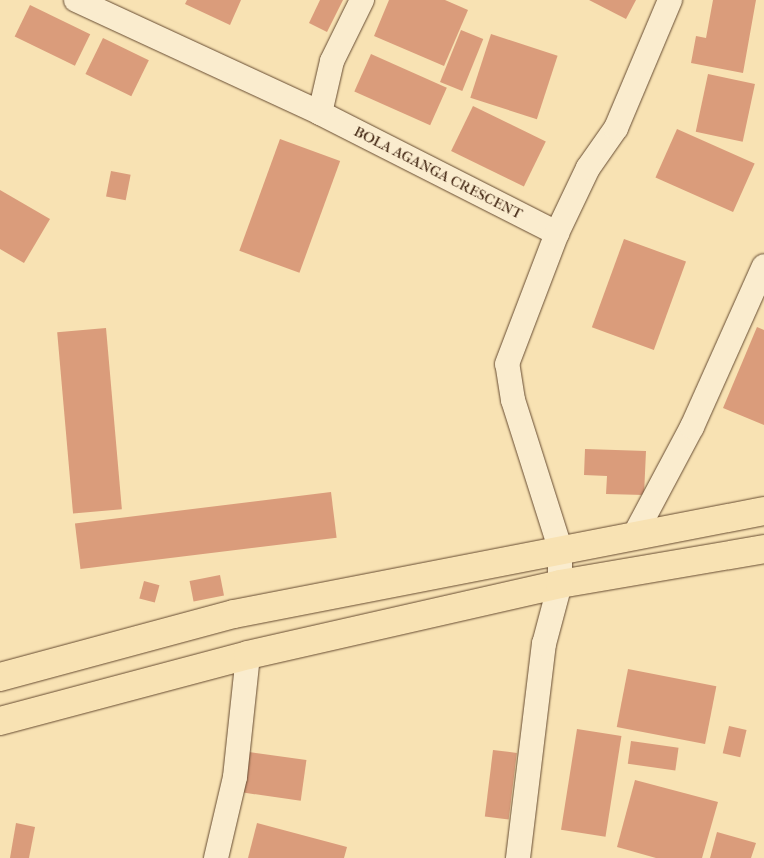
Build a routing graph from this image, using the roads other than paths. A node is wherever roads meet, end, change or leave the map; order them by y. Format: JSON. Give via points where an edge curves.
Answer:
{"nodes":[{"id":1,"x":76,"y":0,"type":"edge"},
{"id":2,"x":362,"y":0,"type":"edge"},
{"id":3,"x":670,"y":0,"type":"edge"},
{"id":4,"x":320,"y":113,"type":"junction"},
{"id":5,"x":557,"y":233,"type":"junction"},
{"id":6,"x":764,"y":266,"type":"edge"},
{"id":7,"x":764,"y":510,"type":"edge"},
{"id":8,"x":635,"y":534,"type":"junction"},
{"id":9,"x":560,"y":548,"type":"junction"},
{"id":10,"x":764,"y":548,"type":"edge"},
{"id":11,"x":560,"y":584,"type":"junction"},
{"id":12,"x":248,"y":655,"type":"junction"},
{"id":13,"x":0,"y":677,"type":"edge"},
{"id":14,"x":0,"y":721,"type":"edge"},
{"id":15,"x":216,"y":858,"type":"edge"},
{"id":16,"x":518,"y":858,"type":"edge"}],
"edges":[{"from":1,"to":4,"type":"street","name":"BOLA AGANGA CRESCENT"},
{"from":2,"to":4,"type":"street","via":[[332,61]]},
{"from":3,"to":5,"type":"street","via":[[616,128],[588,168]]},
{"from":4,"to":5,"type":"street","name":"BOLA AGANGA CRESCENT"},
{"from":5,"to":9,"type":"street","via":[[507,364],[513,400]]},
{"from":6,"to":8,"type":"street","via":[[692,426]]},
{"from":7,"to":8,"type":"main road"},
{"from":8,"to":9,"type":"main road"},
{"from":9,"to":11,"type":"street"},
{"from":9,"to":13,"type":"main road","via":[[234,614]]},
{"from":10,"to":11,"type":"main road"},
{"from":11,"to":12,"type":"main road"},
{"from":11,"to":16,"type":"street","via":[[544,644]]},
{"from":12,"to":14,"type":"main road"},
{"from":12,"to":15,"type":"street","via":[[235,777]]}]}
